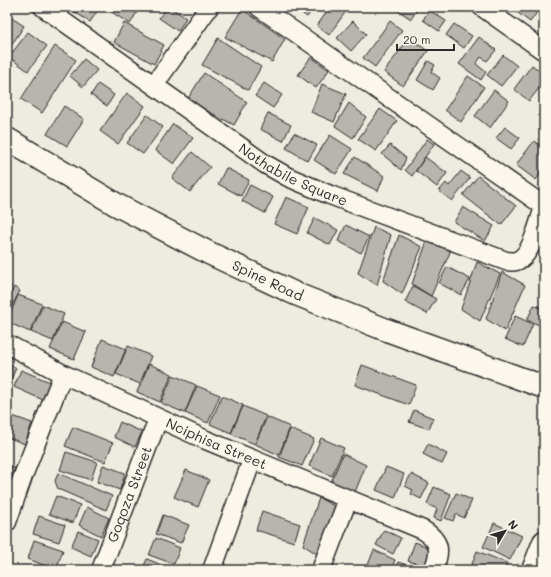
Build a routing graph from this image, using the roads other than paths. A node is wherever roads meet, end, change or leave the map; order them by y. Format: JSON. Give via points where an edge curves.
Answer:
{"nodes":[{"id":1,"x":43,"y":7,"type":"edge"},
{"id":2,"x":209,"y":7,"type":"edge"},
{"id":3,"x":259,"y":7,"type":"edge"},
{"id":4,"x":482,"y":7,"type":"edge"},
{"id":5,"x":544,"y":51,"type":"edge"},
{"id":6,"x":154,"y":85,"type":"junction"},
{"id":7,"x":7,"y":139,"type":"edge"},
{"id":8,"x":544,"y":207,"type":"edge"},
{"id":9,"x":7,"y":344,"type":"edge"},
{"id":10,"x":63,"y":374,"type":"junction"},
{"id":11,"x":544,"y":387,"type":"edge"},
{"id":12,"x":158,"y":419,"type":"junction"},
{"id":13,"x":252,"y":460,"type":"junction"},
{"id":14,"x":348,"y":499,"type":"junction"},
{"id":15,"x":7,"y":522,"type":"edge"},
{"id":16,"x":544,"y":542,"type":"edge"},
{"id":17,"x":101,"y":570,"type":"edge"},
{"id":18,"x":212,"y":570,"type":"edge"},
{"id":19,"x":321,"y":570,"type":"edge"},
{"id":20,"x":433,"y":570,"type":"edge"},
{"id":21,"x":533,"y":570,"type":"edge"}],
"edges":[{"from":1,"to":6,"type":"street","name":"Nothabile Square"},
{"from":2,"to":6,"type":"street"},
{"from":3,"to":8,"type":"street","name":"Nothabile Square"},
{"from":4,"to":5,"type":"street"},
{"from":6,"to":8,"type":"street","name":"Nothabile Square","via":[[265,164],[288,177],[496,258],[517,261],[523,257],[530,249]]},
{"from":7,"to":11,"type":"main road","name":"Spine Road","via":[[117,205],[209,253],[296,294]]},
{"from":9,"to":10,"type":"street","name":"Nciphisa Street"},
{"from":10,"to":12,"type":"street","name":"Nciphisa Street"},
{"from":10,"to":15,"type":"street"},
{"from":12,"to":13,"type":"street","name":"Nciphisa Street"},
{"from":12,"to":17,"type":"street","name":"Goqoza Street"},
{"from":13,"to":14,"type":"street","name":"Nciphisa Street"},
{"from":13,"to":18,"type":"street"},
{"from":14,"to":19,"type":"street"},
{"from":14,"to":20,"type":"street","name":"Nciphisa Street","via":[[430,534],[439,548],[439,557]]},
{"from":16,"to":21,"type":"main road"}]}
